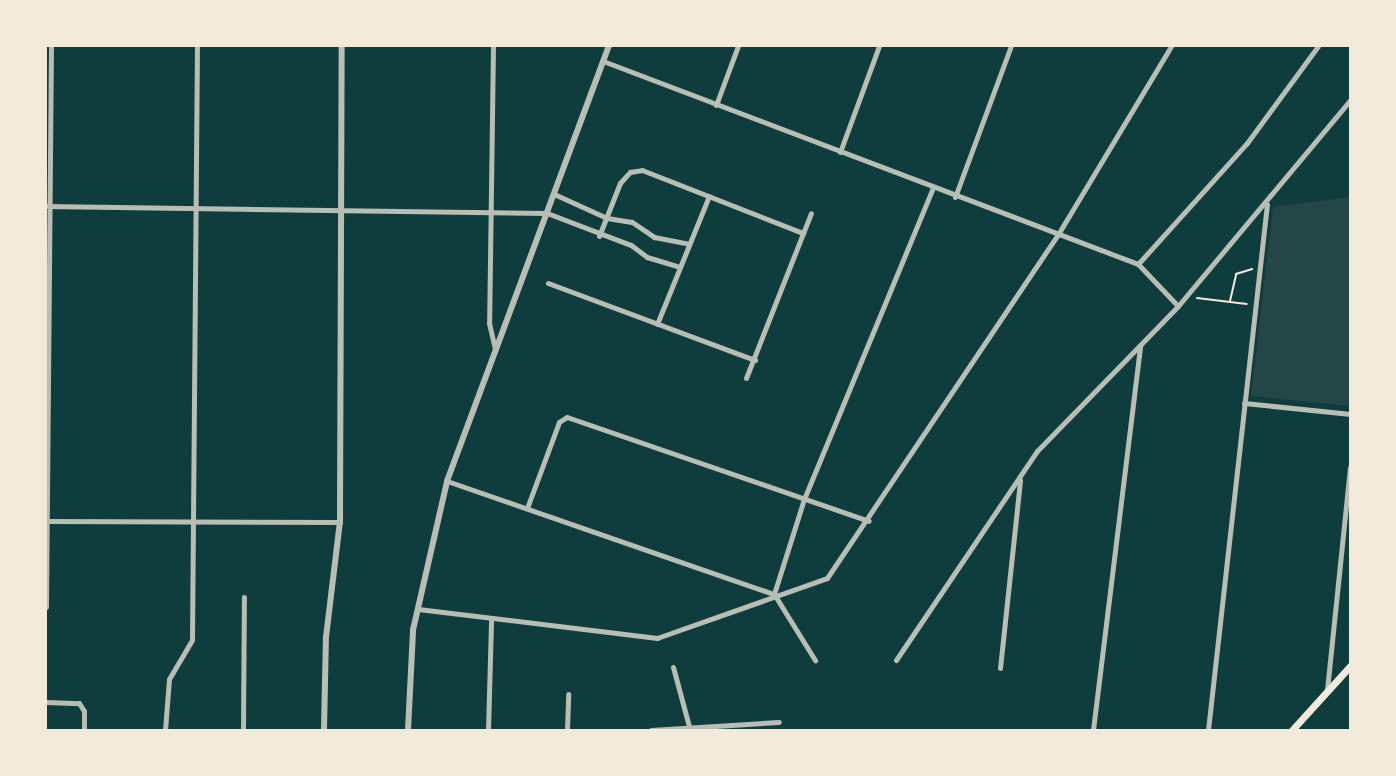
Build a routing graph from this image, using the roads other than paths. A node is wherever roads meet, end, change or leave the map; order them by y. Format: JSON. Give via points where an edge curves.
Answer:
{"nodes":[{"id":1,"x":51,"y":46,"type":"edge"},
{"id":2,"x":197,"y":46,"type":"edge"},
{"id":3,"x":342,"y":46,"type":"edge"},
{"id":4,"x":493,"y":46,"type":"edge"},
{"id":5,"x":609,"y":46,"type":"edge"},
{"id":6,"x":738,"y":46,"type":"edge"},
{"id":7,"x":879,"y":46,"type":"edge"},
{"id":8,"x":1011,"y":46,"type":"edge"},
{"id":9,"x":1171,"y":46,"type":"edge"},
{"id":10,"x":1318,"y":46,"type":"edge"},
{"id":11,"x":603,"y":61,"type":"junction"},
{"id":12,"x":1350,"y":100,"type":"edge"},
{"id":13,"x":716,"y":104,"type":"junction"},
{"id":14,"x":840,"y":152,"type":"junction"},
{"id":15,"x":933,"y":188,"type":"junction"},
{"id":16,"x":554,"y":194,"type":"junction"},
{"id":17,"x":709,"y":196,"type":"junction"},
{"id":18,"x":955,"y":197,"type":"junction"},
{"id":19,"x":1267,"y":204,"type":"junction"},
{"id":20,"x":48,"y":206,"type":"edge"},
{"id":21,"x":195,"y":208,"type":"junction"},
{"id":22,"x":340,"y":210,"type":"junction"},
{"id":23,"x":490,"y":212,"type":"junction"},
{"id":24,"x":547,"y":213,"type":"junction"},
{"id":25,"x":811,"y":213,"type":"dead end"},
{"id":26,"x":607,"y":218,"type":"junction"},
{"id":27,"x":803,"y":233,"type":"junction"},
{"id":28,"x":599,"y":236,"type":"junction"},
{"id":29,"x":1057,"y":236,"type":"junction"},
{"id":30,"x":690,"y":244,"type":"junction"},
{"id":31,"x":1138,"y":264,"type":"junction"},
{"id":32,"x":680,"y":267,"type":"junction"},
{"id":33,"x":548,"y":283,"type":"dead end"},
{"id":34,"x":1178,"y":306,"type":"junction"},
{"id":35,"x":657,"y":324,"type":"junction"},
{"id":36,"x":1140,"y":346,"type":"junction"},
{"id":37,"x":495,"y":350,"type":"junction"},
{"id":38,"x":755,"y":360,"type":"junction"},
{"id":39,"x":746,"y":378,"type":"dead end"},
{"id":40,"x":1244,"y":403,"type":"junction"},
{"id":41,"x":1350,"y":414,"type":"edge"},
{"id":42,"x":1350,"y":467,"type":"edge"},
{"id":43,"x":1020,"y":477,"type":"junction"},
{"id":44,"x":447,"y":481,"type":"junction"},
{"id":45,"x":804,"y":499,"type":"junction"},
{"id":46,"x":527,"y":509,"type":"junction"},
{"id":47,"x":46,"y":521,"type":"edge"},
{"id":48,"x":869,"y":521,"type":"junction"},
{"id":49,"x":191,"y":522,"type":"junction"},
{"id":50,"x":340,"y":522,"type":"junction"},
{"id":51,"x":774,"y":594,"type":"junction"},
{"id":52,"x":244,"y":597,"type":"dead end"},
{"id":53,"x":46,"y":607,"type":"edge"},
{"id":54,"x":418,"y":609,"type":"junction"},
{"id":55,"x":491,"y":620,"type":"junction"},
{"id":56,"x":815,"y":660,"type":"dead end"},
{"id":57,"x":896,"y":660,"type":"dead end"},
{"id":58,"x":1350,"y":666,"type":"edge"},
{"id":59,"x":673,"y":667,"type":"dead end"},
{"id":60,"x":1000,"y":668,"type":"dead end"},
{"id":61,"x":1327,"y":693,"type":"junction"},
{"id":62,"x":568,"y":694,"type":"dead end"},
{"id":63,"x":46,"y":702,"type":"edge"},
{"id":64,"x":779,"y":722,"type":"dead end"},
{"id":65,"x":84,"y":730,"type":"edge"},
{"id":66,"x":165,"y":730,"type":"edge"},
{"id":67,"x":243,"y":730,"type":"edge"},
{"id":68,"x":324,"y":730,"type":"edge"},
{"id":69,"x":408,"y":730,"type":"edge"},
{"id":70,"x":488,"y":730,"type":"edge"},
{"id":71,"x":568,"y":730,"type":"edge"},
{"id":72,"x":651,"y":730,"type":"edge"},
{"id":73,"x":691,"y":730,"type":"edge"},
{"id":74,"x":1093,"y":730,"type":"edge"},
{"id":75,"x":1208,"y":730,"type":"edge"},
{"id":76,"x":1293,"y":730,"type":"edge"}],
"edges":[{"from":1,"to":20,"type":"street"},
{"from":2,"to":21,"type":"street"},
{"from":3,"to":22,"type":"street"},
{"from":4,"to":23,"type":"street"},
{"from":5,"to":11,"type":"street"},
{"from":6,"to":13,"type":"street"},
{"from":7,"to":14,"type":"street"},
{"from":8,"to":18,"type":"street"},
{"from":9,"to":29,"type":"street"},
{"from":10,"to":31,"type":"street","via":[[1247,143]]},
{"from":11,"to":13,"type":"street"},
{"from":11,"to":16,"type":"street"},
{"from":12,"to":19,"type":"street"},
{"from":13,"to":14,"type":"street"},
{"from":14,"to":15,"type":"street"},
{"from":15,"to":18,"type":"street"},
{"from":15,"to":45,"type":"street"},
{"from":16,"to":24,"type":"street"},
{"from":16,"to":26,"type":"street"},
{"from":17,"to":26,"type":"street","via":[[654,173],[636,171],[620,183]]},
{"from":17,"to":27,"type":"street"},
{"from":17,"to":30,"type":"street"},
{"from":18,"to":29,"type":"street"},
{"from":19,"to":34,"type":"street"},
{"from":19,"to":40,"type":"street"},
{"from":20,"to":21,"type":"street"},
{"from":20,"to":47,"type":"street"},
{"from":21,"to":22,"type":"street"},
{"from":21,"to":49,"type":"street"},
{"from":22,"to":23,"type":"street"},
{"from":22,"to":50,"type":"street"},
{"from":23,"to":24,"type":"street"},
{"from":23,"to":37,"type":"street","via":[[489,323]]},
{"from":24,"to":28,"type":"street"},
{"from":24,"to":37,"type":"street"},
{"from":25,"to":27,"type":"street"},
{"from":26,"to":28,"type":"street"},
{"from":26,"to":30,"type":"street","via":[[632,222],[662,239]]},
{"from":27,"to":38,"type":"street"},
{"from":28,"to":32,"type":"street"},
{"from":29,"to":31,"type":"street"},
{"from":29,"to":48,"type":"street"},
{"from":30,"to":32,"type":"street"},
{"from":31,"to":34,"type":"street"},
{"from":32,"to":35,"type":"street"},
{"from":33,"to":35,"type":"street"},
{"from":34,"to":36,"type":"street"},
{"from":35,"to":38,"type":"street"},
{"from":36,"to":43,"type":"street","via":[[1037,451]]},
{"from":36,"to":74,"type":"street"},
{"from":37,"to":44,"type":"street"},
{"from":38,"to":39,"type":"street"},
{"from":40,"to":41,"type":"street"},
{"from":40,"to":75,"type":"street"},
{"from":42,"to":61,"type":"street"},
{"from":43,"to":57,"type":"street"},
{"from":43,"to":60,"type":"street"},
{"from":44,"to":46,"type":"street"},
{"from":44,"to":54,"type":"street"},
{"from":45,"to":46,"type":"street","via":[[564,417]]},
{"from":45,"to":48,"type":"street"},
{"from":45,"to":51,"type":"street"},
{"from":46,"to":51,"type":"street"},
{"from":47,"to":49,"type":"street"},
{"from":47,"to":53,"type":"street"},
{"from":48,"to":51,"type":"street","via":[[827,578]]},
{"from":49,"to":50,"type":"street"},
{"from":49,"to":66,"type":"street","via":[[192,640],[169,679]]},
{"from":50,"to":68,"type":"street","via":[[326,637]]},
{"from":51,"to":55,"type":"street","via":[[657,638]]},
{"from":51,"to":56,"type":"street"},
{"from":52,"to":67,"type":"street"},
{"from":54,"to":55,"type":"street"},
{"from":54,"to":69,"type":"street","via":[[411,648]]},
{"from":55,"to":70,"type":"street"},
{"from":58,"to":61,"type":"main road"},
{"from":59,"to":73,"type":"street"},
{"from":61,"to":76,"type":"main road"},
{"from":62,"to":71,"type":"street"},
{"from":63,"to":65,"type":"street","via":[[79,703]]},
{"from":64,"to":73,"type":"street"},
{"from":72,"to":73,"type":"street"}]}
